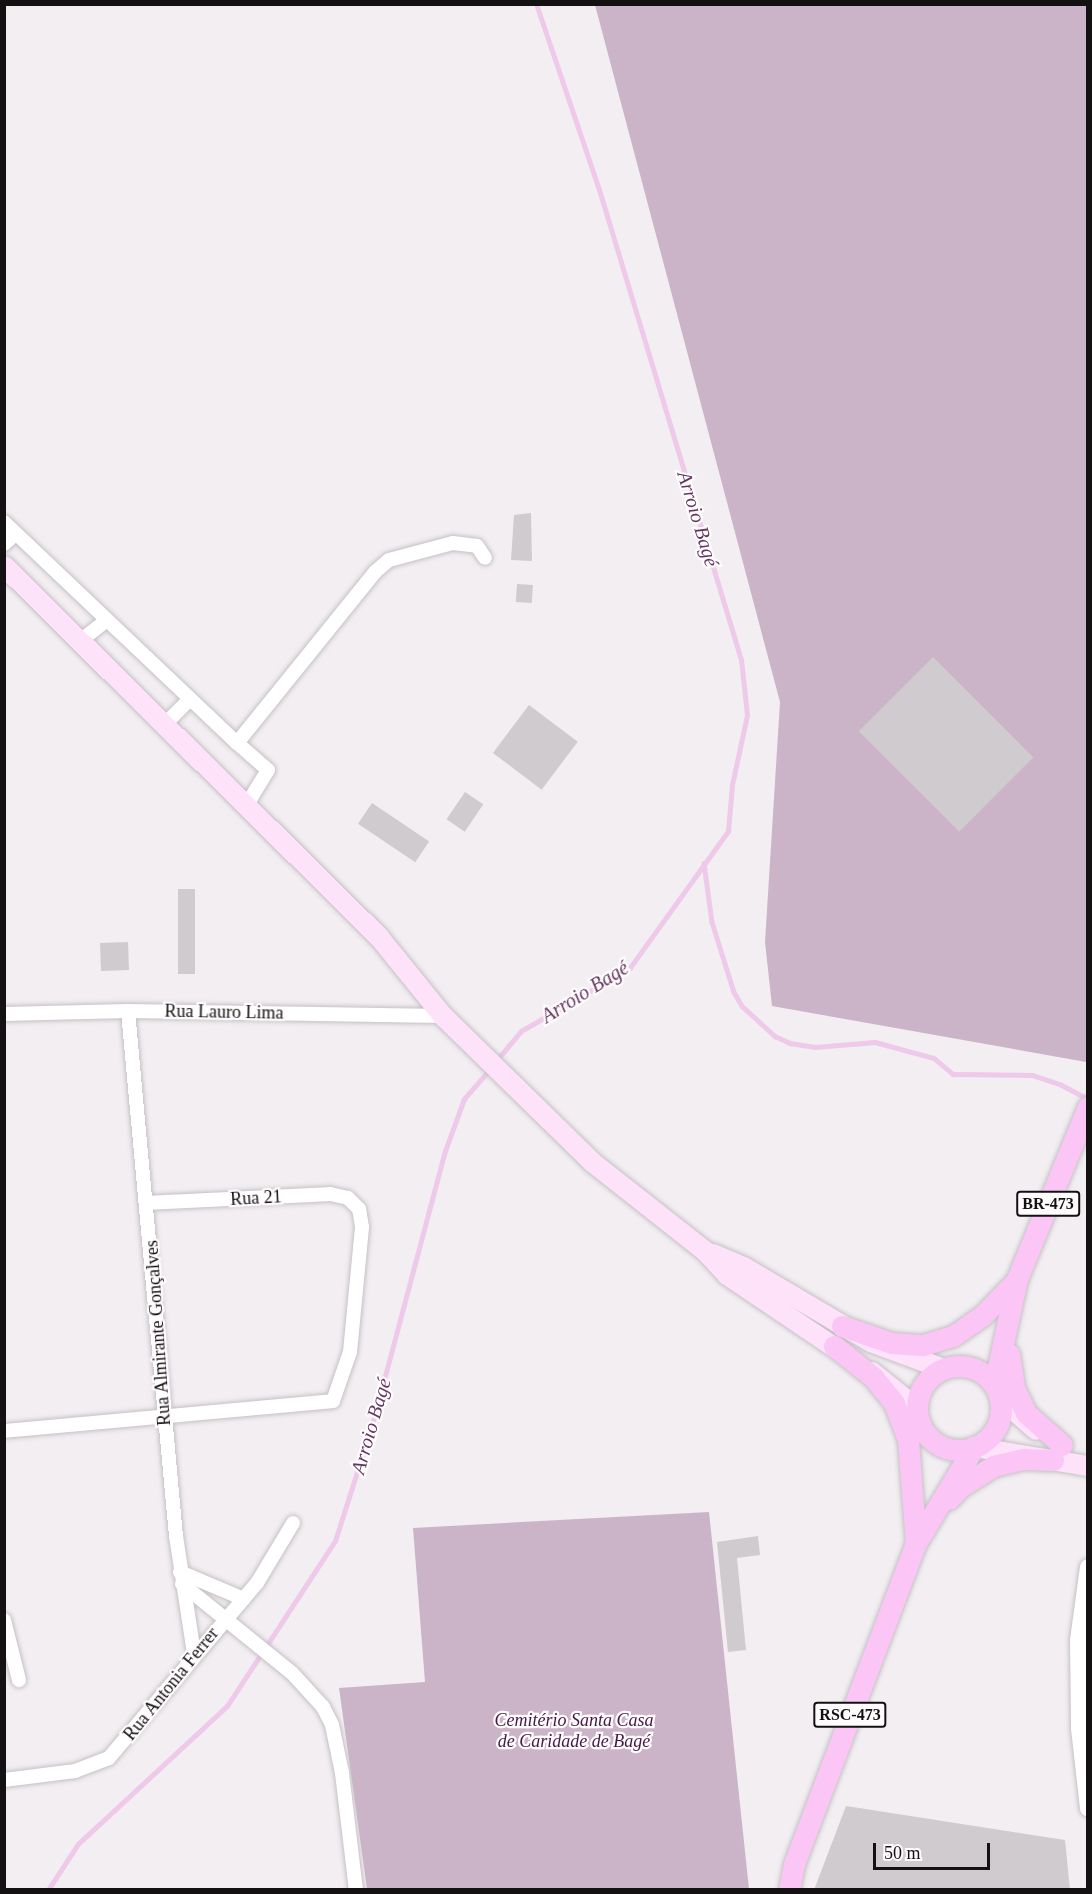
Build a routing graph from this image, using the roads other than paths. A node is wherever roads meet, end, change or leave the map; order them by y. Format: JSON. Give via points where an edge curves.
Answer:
{"nodes":[{"id":1,"x":4,"y":522,"type":"edge"},
{"id":2,"x":15,"y":534,"type":"junction"},
{"id":3,"x":4,"y":544,"type":"edge"},
{"id":4,"x":485,"y":558,"type":"dead end"},
{"id":5,"x":4,"y":566,"type":"edge"},
{"id":6,"x":106,"y":621,"type":"junction"},
{"id":7,"x":80,"y":641,"type":"junction"},
{"id":8,"x":190,"y":699,"type":"junction"},
{"id":9,"x":164,"y":725,"type":"junction"},
{"id":10,"x":237,"y":743,"type":"junction"},
{"id":11,"x":246,"y":806,"type":"junction"},
{"id":12,"x":128,"y":1011,"type":"junction"},
{"id":13,"x":4,"y":1014,"type":"edge"},
{"id":14,"x":450,"y":1022,"type":"junction"},
{"id":15,"x":1088,"y":1107,"type":"edge"},
{"id":16,"x":147,"y":1203,"type":"junction"},
{"id":17,"x":705,"y":1251,"type":"junction"},
{"id":18,"x":1017,"y":1279,"type":"junction"},
{"id":19,"x":842,"y":1326,"type":"junction"},
{"id":20,"x":834,"y":1346,"type":"junction"},
{"id":21,"x":944,"y":1369,"type":"junction"},
{"id":22,"x":1000,"y":1398,"type":"junction"},
{"id":23,"x":918,"y":1413,"type":"junction"},
{"id":24,"x":164,"y":1414,"type":"junction"},
{"id":25,"x":4,"y":1431,"type":"edge"},
{"id":26,"x":974,"y":1447,"type":"junction"},
{"id":27,"x":1058,"y":1453,"type":"junction"},
{"id":28,"x":1088,"y":1461,"type":"edge"},
{"id":29,"x":1088,"y":1466,"type":"edge"},
{"id":30,"x":293,"y":1523,"type":"dead end"},
{"id":31,"x":916,"y":1543,"type":"junction"},
{"id":32,"x":1088,"y":1568,"type":"edge"},
{"id":33,"x":181,"y":1578,"type":"junction"},
{"id":34,"x":244,"y":1599,"type":"junction"},
{"id":35,"x":225,"y":1619,"type":"junction"},
{"id":36,"x":4,"y":1620,"type":"edge"},
{"id":37,"x":194,"y":1654,"type":"junction"},
{"id":38,"x":20,"y":1680,"type":"dead end"},
{"id":39,"x":1083,"y":1728,"type":"edge"},
{"id":40,"x":4,"y":1780,"type":"edge"},
{"id":41,"x":1088,"y":1808,"type":"edge"},
{"id":42,"x":356,"y":1890,"type":"edge"},
{"id":43,"x":789,"y":1890,"type":"edge"}],
"edges":[{"from":1,"to":2,"type":"street"},
{"from":2,"to":3,"type":"street"},
{"from":2,"to":6,"type":"street"},
{"from":4,"to":10,"type":"street","via":[[477,546],[453,543],[389,560],[375,572]]},
{"from":5,"to":7,"type":"main road"},
{"from":6,"to":7,"type":"street"},
{"from":6,"to":8,"type":"street"},
{"from":7,"to":9,"type":"main road"},
{"from":8,"to":9,"type":"street"},
{"from":8,"to":10,"type":"street"},
{"from":9,"to":11,"type":"main road"},
{"from":10,"to":11,"type":"street","via":[[268,770]]},
{"from":11,"to":14,"type":"main road","via":[[379,937]]},
{"from":12,"to":13,"type":"street","name":"Rua Lauro Lima"},
{"from":12,"to":14,"type":"street","name":"Rua Lauro Lima"},
{"from":12,"to":16,"type":"street","name":"Rua Almirante Gonçalves"},
{"from":14,"to":17,"type":"main road","via":[[592,1162]]},
{"from":15,"to":18,"type":"main road","number":"BR-473"},
{"from":16,"to":24,"type":"street","name":"Rua Almirante Gonçalves"},
{"from":16,"to":24,"type":"street","name":"Rua 21","via":[[330,1194],[348,1198],[359,1209],[362,1227],[350,1352],[333,1401]]},
{"from":17,"to":19,"type":"main road","via":[[744,1267]]},
{"from":17,"to":20,"type":"main road","via":[[727,1275]]},
{"from":18,"to":19,"type":"main road","via":[[983,1316],[953,1336],[923,1345],[892,1343]]},
{"from":18,"to":21,"type":"main road"},
{"from":18,"to":22,"type":"main road","via":[[998,1367]]},
{"from":18,"to":27,"type":"main road","via":[[1008,1350],[1015,1390],[1026,1413]]},
{"from":19,"to":21,"type":"main road","via":[[899,1354]]},
{"from":20,"to":23,"type":"main road","via":[[895,1387]]},
{"from":20,"to":31,"type":"main road","via":[[873,1377],[894,1403],[908,1440]]},
{"from":21,"to":22,"type":"main road","via":[[964,1366],[983,1374]]},
{"from":21,"to":23,"type":"main road","via":[[927,1380]]},
{"from":22,"to":26,"type":"main road","via":[[996,1427]]},
{"from":22,"to":27,"type":"main road"},
{"from":23,"to":26,"type":"main road","via":[[935,1443],[954,1450]]},
{"from":23,"to":31,"type":"main road","number":"RSC-473"},
{"from":24,"to":25,"type":"street"},
{"from":24,"to":33,"type":"street","name":"Rua Almirante Gonçalves"},
{"from":26,"to":27,"type":"main road"},
{"from":26,"to":31,"type":"main road","number":"RSC-473"},
{"from":27,"to":28,"type":"main road"},
{"from":27,"to":29,"type":"main road"},
{"from":27,"to":31,"type":"main road","via":[[993,1466],[960,1487]]},
{"from":30,"to":34,"type":"street","name":"Rua Antonia Ferrer","via":[[270,1567]]},
{"from":31,"to":43,"type":"main road","number":"RSC-473","via":[[794,1864]]},
{"from":32,"to":39,"type":"street","via":[[1078,1640]]},
{"from":33,"to":34,"type":"street"},
{"from":33,"to":35,"type":"street"},
{"from":33,"to":37,"type":"street","name":"Rua Almirante Gonçalves"},
{"from":34,"to":35,"type":"street","name":"Rua Antonia Ferrer"},
{"from":35,"to":37,"type":"street","name":"Rua Antonia Ferrer"},
{"from":35,"to":42,"type":"street","via":[[312,1692],[332,1725]]},
{"from":36,"to":38,"type":"street"},
{"from":37,"to":40,"type":"street","name":"Rua Antonia Ferrer","via":[[109,1758],[75,1771]]},
{"from":39,"to":41,"type":"street"}]}
